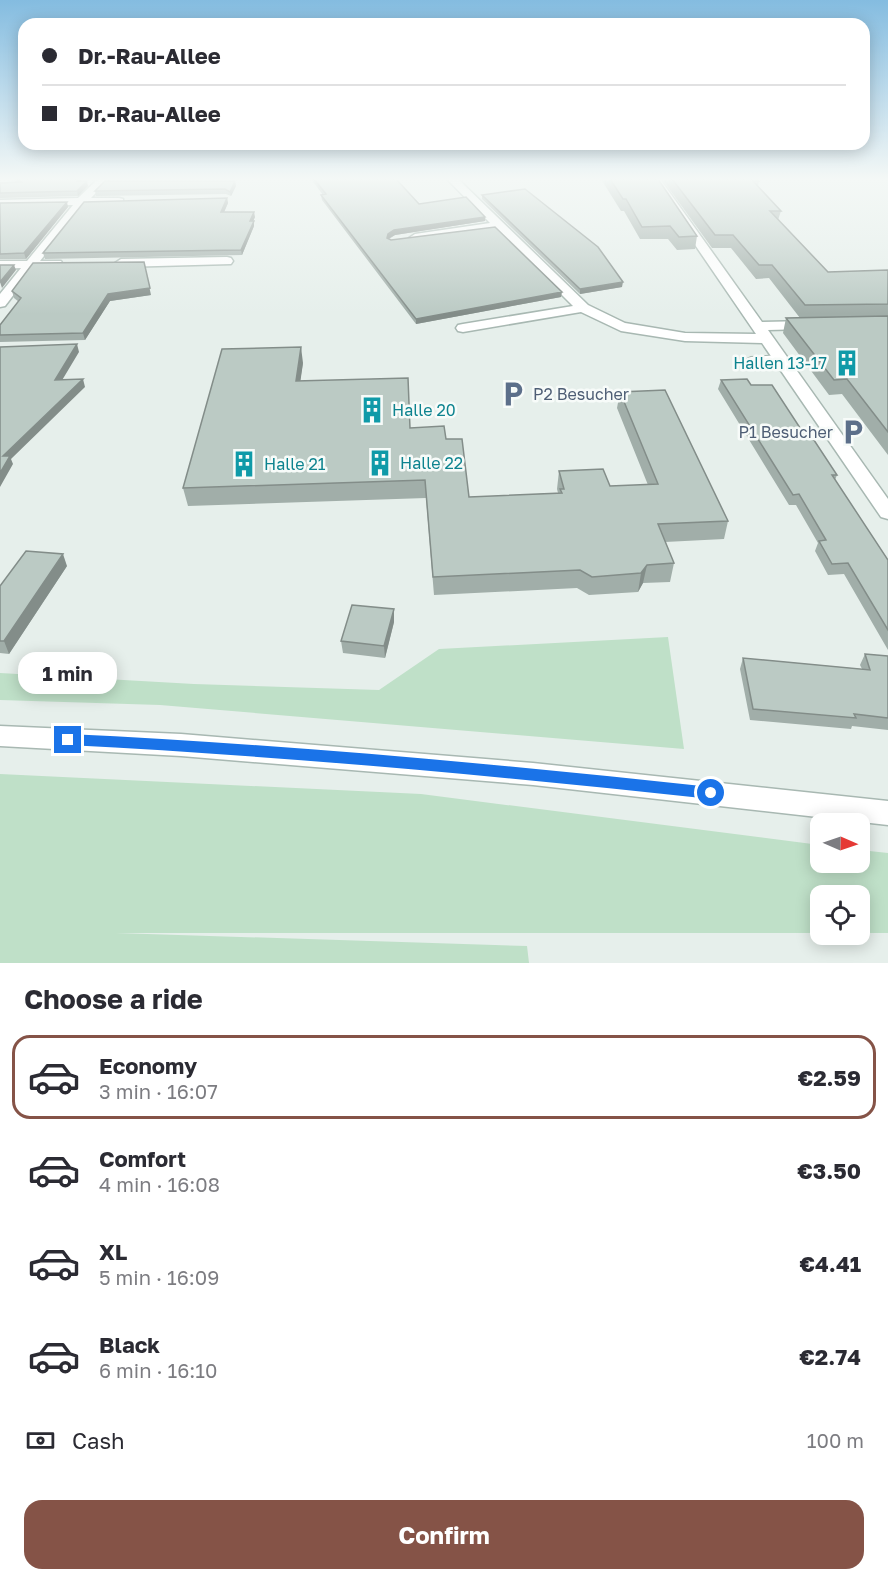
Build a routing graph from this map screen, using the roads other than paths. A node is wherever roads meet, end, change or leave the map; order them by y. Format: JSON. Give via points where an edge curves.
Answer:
{"nodes":[{"id":1,"x":63,"y":224,"type":"edge"},
{"id":2,"x":686,"y":224,"type":"edge"},
{"id":3,"x":499,"y":225,"type":"joint"},
{"id":4,"x":407,"y":239,"type":"edge"},
{"id":5,"x":227,"y":261,"type":"edge"},
{"id":6,"x":112,"y":263,"type":"edge"},
{"id":7,"x":31,"y":264,"type":"junction"},
{"id":8,"x":66,"y":264,"type":"edge"},
{"id":9,"x":0,"y":265,"type":"edge"},
{"id":10,"x":0,"y":303,"type":"edge"},
{"id":11,"x":583,"y":308,"type":"junction"},
{"id":12,"x":817,"y":325,"type":"edge"},
{"id":13,"x":758,"y":326,"type":"junction"},
{"id":14,"x":464,"y":328,"type":"dead end"},
{"id":15,"x":768,"y":339,"type":"junction"},
{"id":16,"x":781,"y":358,"type":"junction"},
{"id":17,"x":751,"y":360,"type":"dead end"},
{"id":18,"x":888,"y":513,"type":"edge"},
{"id":19,"x":0,"y":736,"type":"edge"},
{"id":20,"x":888,"y":813,"type":"edge"}],
"edges":[{"from":1,"to":7,"type":"street"},
{"from":2,"to":13,"type":"street"},
{"from":3,"to":4,"type":"street"},
{"from":3,"to":11,"type":"street"},
{"from":5,"to":6,"type":"street"},
{"from":7,"to":8,"type":"street"},
{"from":7,"to":9,"type":"street"},
{"from":7,"to":10,"type":"street"},
{"from":11,"to":14,"type":"street"},
{"from":11,"to":15,"type":"street","via":[[621,327],[685,337]]},
{"from":12,"to":13,"type":"street"},
{"from":13,"to":15,"type":"street"},
{"from":15,"to":16,"type":"street"},
{"from":16,"to":17,"type":"lane"},
{"from":16,"to":18,"type":"street"},
{"from":19,"to":20,"type":"street","via":[[181,745],[521,773]]}]}
